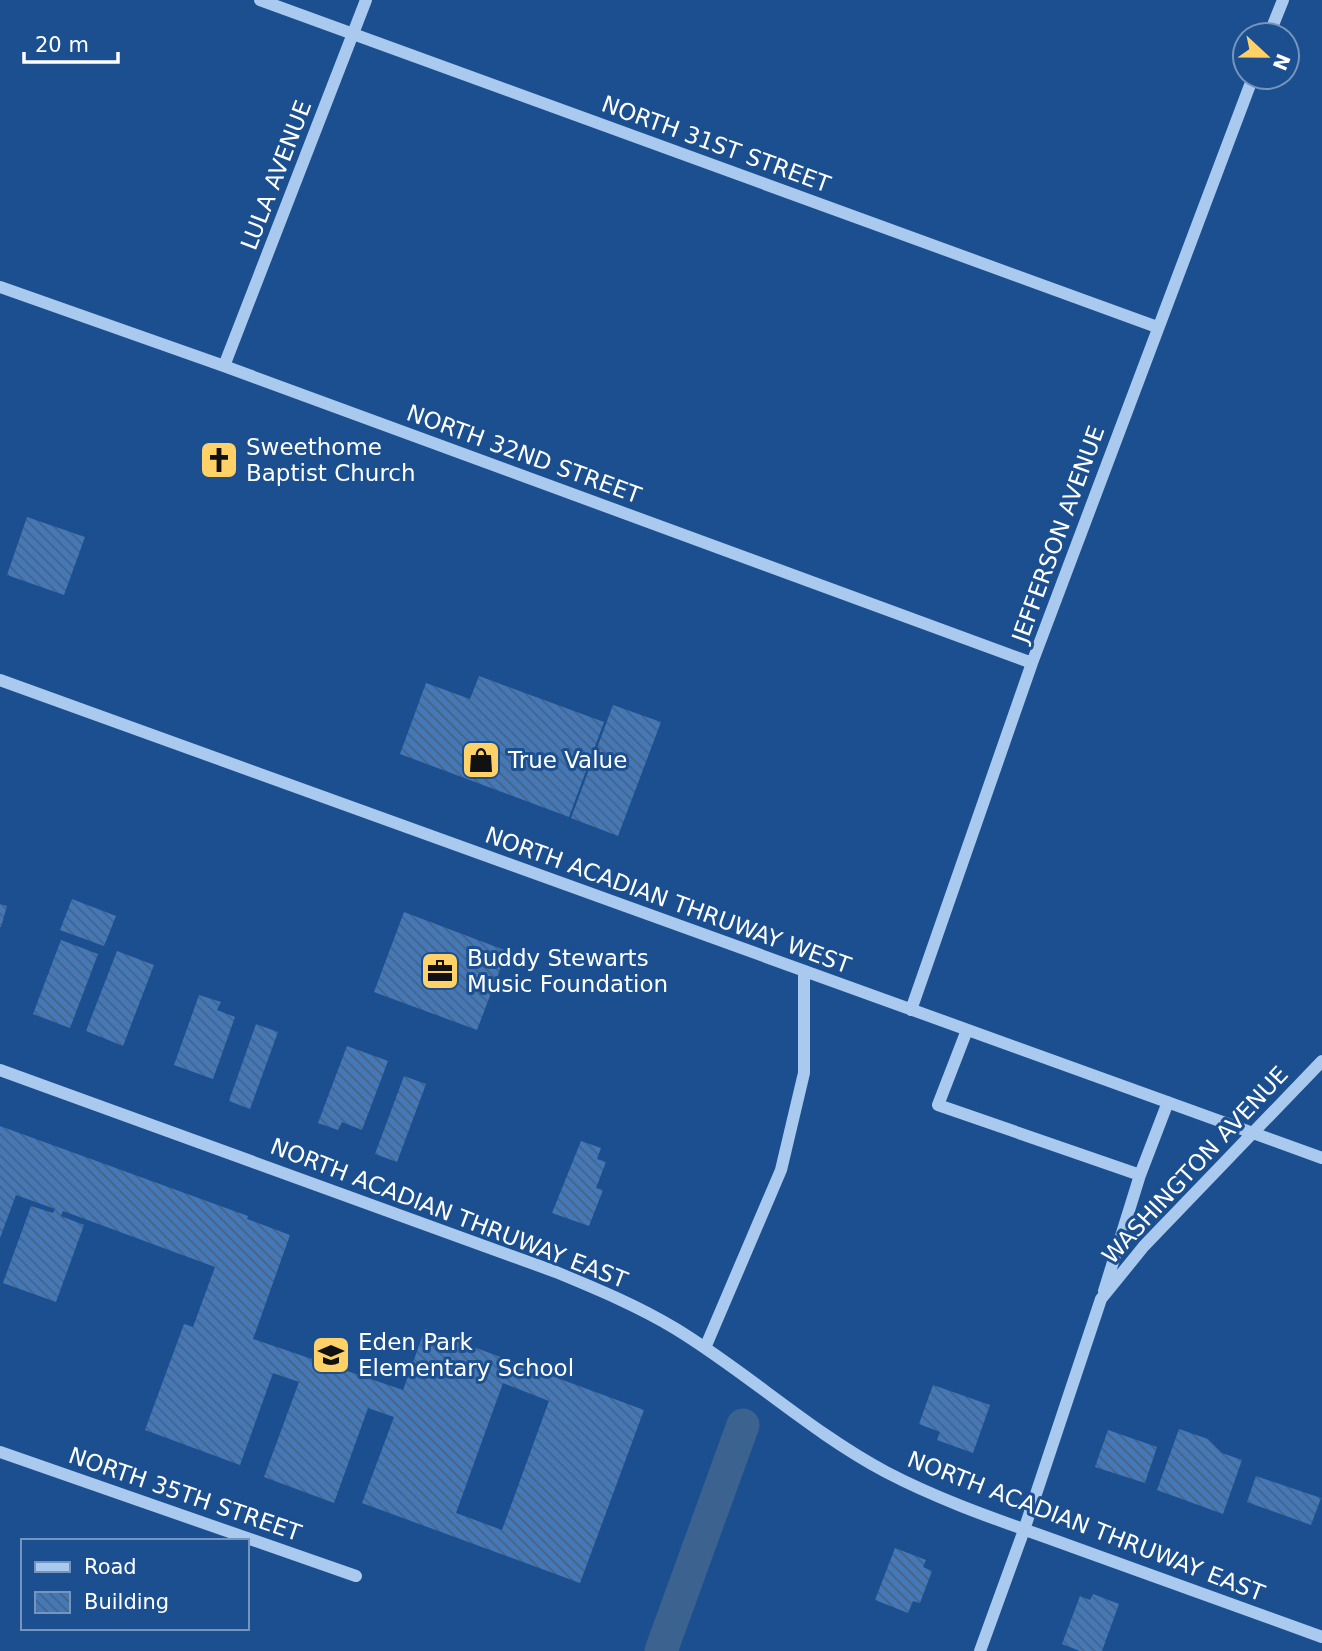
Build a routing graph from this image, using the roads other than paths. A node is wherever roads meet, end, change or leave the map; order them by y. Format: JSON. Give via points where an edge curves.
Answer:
{"nodes":[{"id":1,"x":260,"y":0,"type":"edge"},
{"id":2,"x":366,"y":0,"type":"edge"},
{"id":3,"x":1283,"y":0,"type":"edge"},
{"id":4,"x":1275,"y":21,"type":"edge"},
{"id":5,"x":354,"y":34,"type":"junction"},
{"id":6,"x":1248,"y":91,"type":"edge"},
{"id":7,"x":0,"y":287,"type":"edge"},
{"id":8,"x":1157,"y":327,"type":"junction"},
{"id":9,"x":224,"y":366,"type":"junction"},
{"id":10,"x":1032,"y":663,"type":"junction"},
{"id":11,"x":0,"y":680,"type":"edge"},
{"id":12,"x":804,"y":971,"type":"junction"},
{"id":13,"x":911,"y":1010,"type":"junction"},
{"id":14,"x":967,"y":1030,"type":"junction"},
{"id":15,"x":1322,"y":1061,"type":"edge"},
{"id":16,"x":0,"y":1070,"type":"edge"},
{"id":17,"x":1168,"y":1102,"type":"junction"},
{"id":18,"x":1252,"y":1133,"type":"junction"},
{"id":19,"x":1322,"y":1158,"type":"edge"},
{"id":20,"x":1140,"y":1175,"type":"junction"},
{"id":21,"x":1101,"y":1299,"type":"junction"},
{"id":22,"x":705,"y":1349,"type":"junction"},
{"id":23,"x":0,"y":1452,"type":"edge"},
{"id":24,"x":1024,"y":1530,"type":"junction"},
{"id":25,"x":356,"y":1576,"type":"dead end"},
{"id":26,"x":1322,"y":1637,"type":"edge"},
{"id":27,"x":980,"y":1651,"type":"edge"}],
"edges":[{"from":1,"to":5,"type":"street","name":"NORTH 31ST STREET"},
{"from":2,"to":5,"type":"street","name":"LULA AVENUE"},
{"from":3,"to":4,"type":"street"},
{"from":5,"to":8,"type":"street","name":"NORTH 31ST STREET"},
{"from":5,"to":9,"type":"street","name":"LULA AVENUE"},
{"from":6,"to":8,"type":"street","name":"JEFFERSON AVENUE"},
{"from":7,"to":9,"type":"street","name":"NORTH 32ND STREET"},
{"from":8,"to":10,"type":"street","name":"JEFFERSON AVENUE"},
{"from":9,"to":10,"type":"street","name":"NORTH 32ND STREET"},
{"from":10,"to":13,"type":"street","name":"JEFFERSON AVENUE"},
{"from":11,"to":12,"type":"street","name":"NORTH ACADIAN THRUWAY WEST"},
{"from":12,"to":13,"type":"street","name":"NORTH ACADIAN THRUWAY WEST"},
{"from":12,"to":22,"type":"street","via":[[804,1073],[781,1170]]},
{"from":13,"to":14,"type":"street","name":"NORTH ACADIAN THRUWAY WEST"},
{"from":14,"to":17,"type":"street","name":"NORTH ACADIAN THRUWAY WEST"},
{"from":14,"to":20,"type":"street","via":[[938,1105]]},
{"from":15,"to":18,"type":"street","name":"WASHINGTON AVENUE"},
{"from":16,"to":22,"type":"street","name":"NORTH ACADIAN THRUWAY EAST","via":[[556,1272],[645,1311]]},
{"from":17,"to":18,"type":"street","name":"NORTH ACADIAN THRUWAY WEST"},
{"from":17,"to":20,"type":"street","name":"WASHINGTON AVENUE"},
{"from":18,"to":19,"type":"street","name":"NORTH ACADIAN THRUWAY WEST"},
{"from":18,"to":21,"type":"street","name":"WASHINGTON AVENUE"},
{"from":20,"to":21,"type":"street","name":"WASHINGTON AVENUE"},
{"from":21,"to":24,"type":"street","name":"WASHINGTON AVENUE"},
{"from":22,"to":24,"type":"street","name":"NORTH ACADIAN THRUWAY EAST","via":[[834,1441],[885,1471]]},
{"from":23,"to":25,"type":"street","name":"NORTH 35TH STREET"},
{"from":24,"to":26,"type":"street","name":"NORTH ACADIAN THRUWAY EAST"},
{"from":24,"to":27,"type":"street","name":"WASHINGTON AVENUE"}]}
